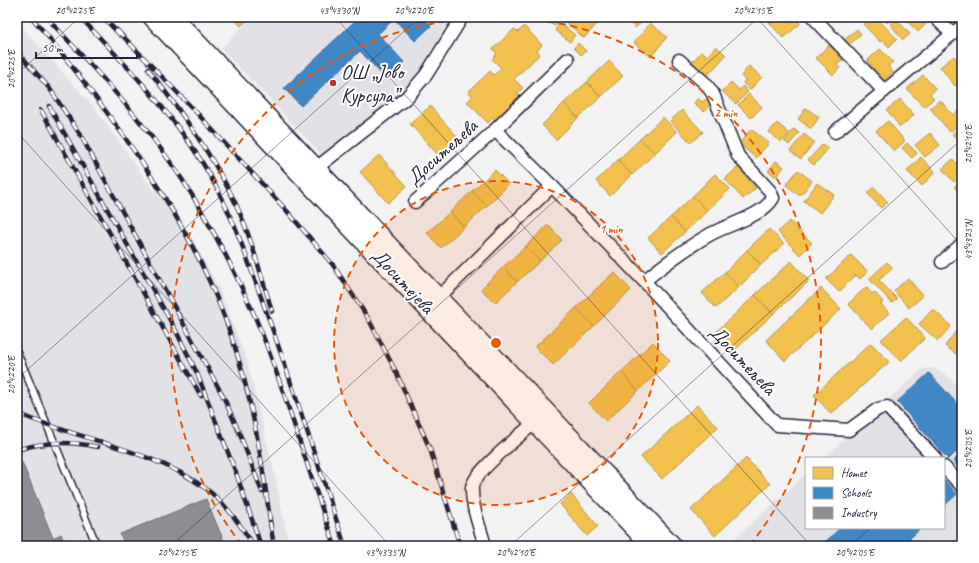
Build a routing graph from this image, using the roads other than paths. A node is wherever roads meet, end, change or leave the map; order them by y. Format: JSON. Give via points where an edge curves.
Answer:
{"nodes":[{"id":1,"x":152,"y":17,"type":"edge"},
{"id":2,"x":172,"y":17,"type":"edge"},
{"id":3,"x":462,"y":17,"type":"edge"},
{"id":4,"x":813,"y":17,"type":"edge"},
{"id":5,"x":935,"y":17,"type":"edge"},
{"id":6,"x":962,"y":26,"type":"edge"},
{"id":7,"x":952,"y":34,"type":"junction"},
{"id":8,"x":568,"y":59,"type":"dead end"},
{"id":9,"x":679,"y":60,"type":"dead end"},
{"id":10,"x":884,"y":91,"type":"junction"},
{"id":11,"x":495,"y":130,"type":"junction"},
{"id":12,"x":835,"y":132,"type":"dead end"},
{"id":13,"x":310,"y":173,"type":"junction"},
{"id":14,"x":552,"y":186,"type":"junction"},
{"id":15,"x":414,"y":202,"type":"dead end"},
{"id":16,"x":962,"y":244,"type":"edge"},
{"id":17,"x":942,"y":262,"type":"dead end"},
{"id":18,"x":644,"y":281,"type":"junction"},
{"id":19,"x":433,"y":303,"type":"junction"},
{"id":20,"x":17,"y":352,"type":"edge"},
{"id":21,"x":535,"y":422,"type":"junction"},
{"id":22,"x":934,"y":457,"type":"edge"},
{"id":23,"x":945,"y":468,"type":"edge"},
{"id":24,"x":962,"y":486,"type":"edge"},
{"id":25,"x":97,"y":546,"type":"edge"},
{"id":26,"x":485,"y":546,"type":"edge"},
{"id":27,"x":652,"y":546,"type":"edge"},
{"id":28,"x":672,"y":546,"type":"edge"}],
"edges":[{"from":1,"to":13,"type":"main road","name":"Доситејева"},
{"from":2,"to":13,"type":"main road","name":"Доситејева"},
{"from":3,"to":13,"type":"street","via":[[426,75],[407,97]]},
{"from":4,"to":10,"type":"street"},
{"from":5,"to":7,"type":"street"},
{"from":6,"to":7,"type":"street"},
{"from":7,"to":10,"type":"street"},
{"from":8,"to":11,"type":"street","name":"Доситељева"},
{"from":9,"to":18,"type":"street","via":[[706,84],[713,94],[738,156],[770,191],[773,198],[764,210],[710,234]]},
{"from":10,"to":12,"type":"street"},
{"from":11,"to":14,"type":"street","name":"Доситељева"},
{"from":11,"to":15,"type":"street","name":"Доситељева"},
{"from":13,"to":19,"type":"main road","name":"Доситејева"},
{"from":14,"to":18,"type":"street","name":"Доситељева"},
{"from":14,"to":19,"type":"street"},
{"from":16,"to":17,"type":"street"},
{"from":18,"to":22,"type":"street","name":"Доситељева","via":[[777,425],[849,430],[878,409],[887,407]]},
{"from":19,"to":21,"type":"main road","name":"Доситејева"},
{"from":19,"to":28,"type":"main road","name":"Доситејева"},
{"from":20,"to":25,"type":"lane"},
{"from":21,"to":26,"type":"street","via":[[479,473],[472,485],[472,498]]},
{"from":21,"to":27,"type":"main road","name":"Доситејева"},
{"from":23,"to":24,"type":"street"}]}
